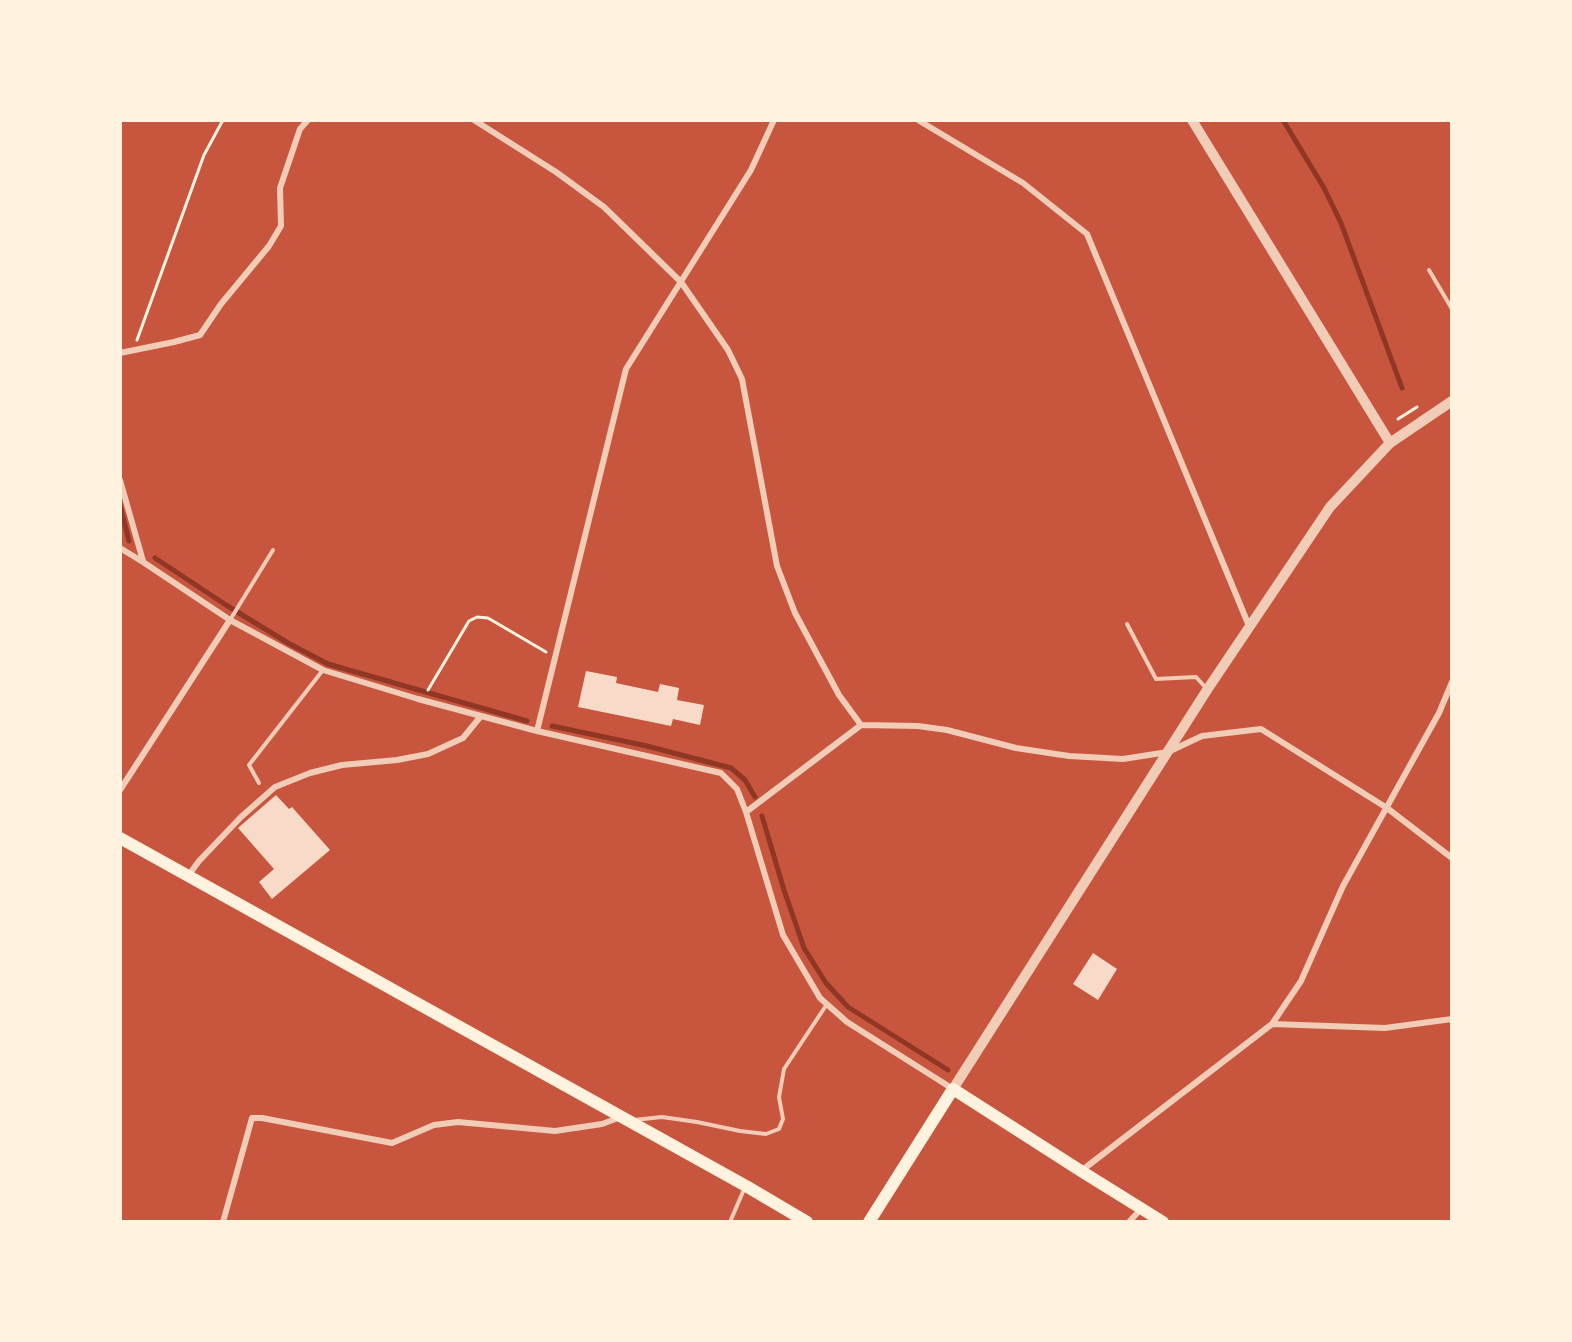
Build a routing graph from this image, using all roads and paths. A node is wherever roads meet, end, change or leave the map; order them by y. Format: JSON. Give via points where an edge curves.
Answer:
{"nodes":[{"id":1,"x":222,"y":120,"type":"edge"},
{"id":2,"x":308,"y":120,"type":"edge"},
{"id":3,"x":474,"y":120,"type":"edge"},
{"id":4,"x":774,"y":120,"type":"edge"},
{"id":5,"x":918,"y":120,"type":"edge"},
{"id":6,"x":1192,"y":120,"type":"edge"},
{"id":7,"x":1429,"y":270,"type":"dead end"},
{"id":8,"x":681,"y":282,"type":"junction"},
{"id":9,"x":1452,"y":309,"type":"edge"},
{"id":10,"x":134,"y":350,"type":"junction"},
{"id":11,"x":120,"y":353,"type":"edge"},
{"id":12,"x":1452,"y":404,"type":"edge"},
{"id":13,"x":1390,"y":443,"type":"junction"},
{"id":14,"x":120,"y":480,"type":"edge"},
{"id":15,"x":120,"y":548,"type":"edge"},
{"id":16,"x":273,"y":550,"type":"dead end"},
{"id":17,"x":143,"y":562,"type":"junction"},
{"id":18,"x":231,"y":618,"type":"junction"},
{"id":19,"x":1127,"y":624,"type":"dead end"},
{"id":20,"x":1249,"y":627,"type":"junction"},
{"id":21,"x":556,"y":657,"type":"junction"},
{"id":22,"x":323,"y":670,"type":"junction"},
{"id":23,"x":1452,"y":682,"type":"edge"},
{"id":24,"x":430,"y":686,"type":"dead end"},
{"id":25,"x":1207,"y":690,"type":"junction"},
{"id":26,"x":481,"y":716,"type":"junction"},
{"id":27,"x":861,"y":725,"type":"junction"},
{"id":28,"x":537,"y":731,"type":"junction"},
{"id":29,"x":1168,"y":752,"type":"junction"},
{"id":30,"x":259,"y":783,"type":"dead end"},
{"id":31,"x":120,"y":790,"type":"edge"},
{"id":32,"x":1386,"y":808,"type":"junction"},
{"id":33,"x":746,"y":812,"type":"junction"},
{"id":34,"x":120,"y":838,"type":"edge"},
{"id":35,"x":1452,"y":858,"type":"edge"},
{"id":36,"x":188,"y":876,"type":"junction"},
{"id":37,"x":827,"y":1004,"type":"junction"},
{"id":38,"x":1452,"y":1019,"type":"edge"},
{"id":39,"x":1272,"y":1024,"type":"junction"},
{"id":40,"x":953,"y":1089,"type":"junction"},
{"id":41,"x":626,"y":1119,"type":"junction"},
{"id":42,"x":1081,"y":1171,"type":"junction"},
{"id":43,"x":746,"y":1186,"type":"junction"},
{"id":44,"x":1141,"y":1209,"type":"junction"},
{"id":45,"x":224,"y":1222,"type":"edge"},
{"id":46,"x":730,"y":1222,"type":"edge"},
{"id":47,"x":807,"y":1222,"type":"edge"},
{"id":48,"x":869,"y":1222,"type":"edge"},
{"id":49,"x":1129,"y":1222,"type":"edge"},
{"id":50,"x":1163,"y":1222,"type":"edge"}],
"edges":[{"from":1,"to":10,"type":"path","via":[[204,155]]},
{"from":2,"to":10,"type":"street","via":[[300,129],[280,188],[281,226],[269,246],[200,335]]},
{"from":3,"to":8,"type":"street","via":[[604,207]]},
{"from":4,"to":8,"type":"street","via":[[751,170]]},
{"from":5,"to":20,"type":"street","via":[[1023,183],[1087,234]]},
{"from":6,"to":13,"type":"street"},
{"from":7,"to":9,"type":"lane"},
{"from":8,"to":21,"type":"street","via":[[626,369]]},
{"from":8,"to":27,"type":"street","via":[[728,350],[742,379],[777,566],[800,623],[839,695]]},
{"from":10,"to":11,"type":"street"},
{"from":12,"to":13,"type":"street"},
{"from":13,"to":20,"type":"street","via":[[1330,507]]},
{"from":14,"to":17,"type":"street"},
{"from":15,"to":17,"type":"street"},
{"from":16,"to":18,"type":"lane"},
{"from":17,"to":18,"type":"street"},
{"from":18,"to":22,"type":"street"},
{"from":18,"to":31,"type":"street"},
{"from":19,"to":25,"type":"lane","via":[[1156,679],[1196,677]]},
{"from":20,"to":25,"type":"street"},
{"from":21,"to":24,"type":"path","via":[[488,618],[477,616],[470,621]]},
{"from":21,"to":28,"type":"street"},
{"from":22,"to":26,"type":"street"},
{"from":22,"to":30,"type":"lane","via":[[249,765]]},
{"from":23,"to":32,"type":"street"},
{"from":25,"to":29,"type":"street"},
{"from":26,"to":28,"type":"street"},
{"from":26,"to":36,"type":"street","via":[[463,738],[428,754],[342,765],[275,787],[241,817]]},
{"from":27,"to":29,"type":"street","via":[[947,730],[1016,748],[1069,756],[1123,759]]},
{"from":27,"to":33,"type":"street"},
{"from":28,"to":33,"type":"street","via":[[721,773],[737,789]]},
{"from":29,"to":32,"type":"street","via":[[1202,736],[1261,729]]},
{"from":29,"to":40,"type":"street"},
{"from":32,"to":35,"type":"street"},
{"from":32,"to":39,"type":"street","via":[[1343,886],[1301,981]]},
{"from":33,"to":37,"type":"street","via":[[783,934]]},
{"from":34,"to":36,"type":"main road"},
{"from":36,"to":41,"type":"main road"},
{"from":37,"to":40,"type":"street","via":[[847,1022]]},
{"from":37,"to":41,"type":"lane","via":[[784,1069],[779,1096],[783,1119],[779,1129],[766,1134],[662,1117]]},
{"from":38,"to":39,"type":"street","via":[[1385,1028]]},
{"from":39,"to":42,"type":"street"},
{"from":40,"to":42,"type":"main road"},
{"from":40,"to":48,"type":"main road"},
{"from":41,"to":43,"type":"main road"},
{"from":41,"to":45,"type":"street","via":[[555,1131],[458,1122],[434,1125],[392,1143],[252,1118]]},
{"from":42,"to":44,"type":"main road"},
{"from":43,"to":46,"type":"lane"},
{"from":43,"to":47,"type":"main road"},
{"from":44,"to":49,"type":"street"},
{"from":44,"to":50,"type":"main road"}]}
